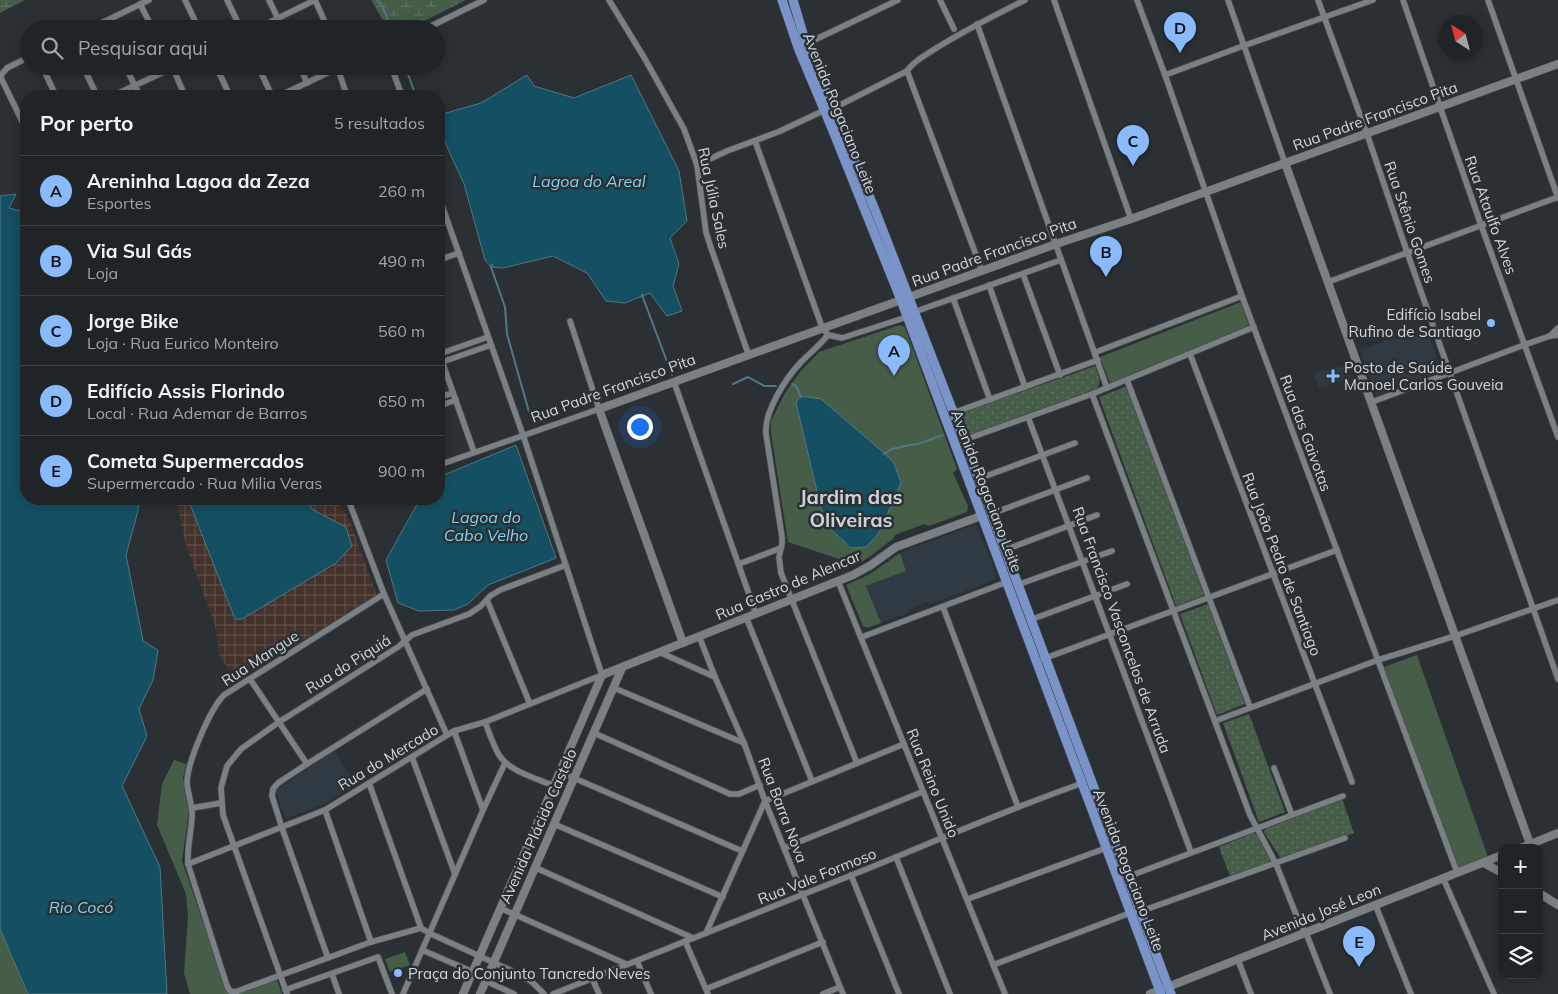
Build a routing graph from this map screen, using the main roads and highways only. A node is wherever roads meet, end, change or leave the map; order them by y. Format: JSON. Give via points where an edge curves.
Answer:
{"nodes":[{"id":1,"x":782,"y":0,"type":"edge"},
{"id":2,"x":793,"y":0,"type":"edge"},
{"id":3,"x":829,"y":109,"type":"junction"},
{"id":4,"x":956,"y":433,"type":"junction"},
{"id":5,"x":1041,"y":660,"type":"junction"},
{"id":6,"x":1086,"y":782,"type":"junction"},
{"id":7,"x":1135,"y":912,"type":"junction"},
{"id":8,"x":1165,"y":991,"type":"edge"}],
"edges":[{"from":1,"to":3,"type":"main road","name":"Avenida Rogaciano Leite","via":[[798,50]]},
{"from":2,"to":3,"type":"main road","name":"Avenida Rogaciano Leite"},
{"from":3,"to":4,"type":"main road","name":"Avenida Rogaciano Leite"},
{"from":4,"to":5,"type":"main road","name":"Avenida Rogaciano Leite","via":[[982,516]]},
{"from":4,"to":5,"type":"main road","name":"Avenida Rogaciano Leite","via":[[978,479],[1005,550]]},
{"from":5,"to":6,"type":"main road","name":"Avenida Rogaciano Leite"},
{"from":6,"to":7,"type":"main road","name":"Avenida Rogaciano Leite","via":[[1106,848]]},
{"from":6,"to":7,"type":"main road","name":"Avenida Rogaciano Leite","via":[[1127,877]]},
{"from":7,"to":8,"type":"main road","name":"Avenida Rogaciano Leite"}]}
